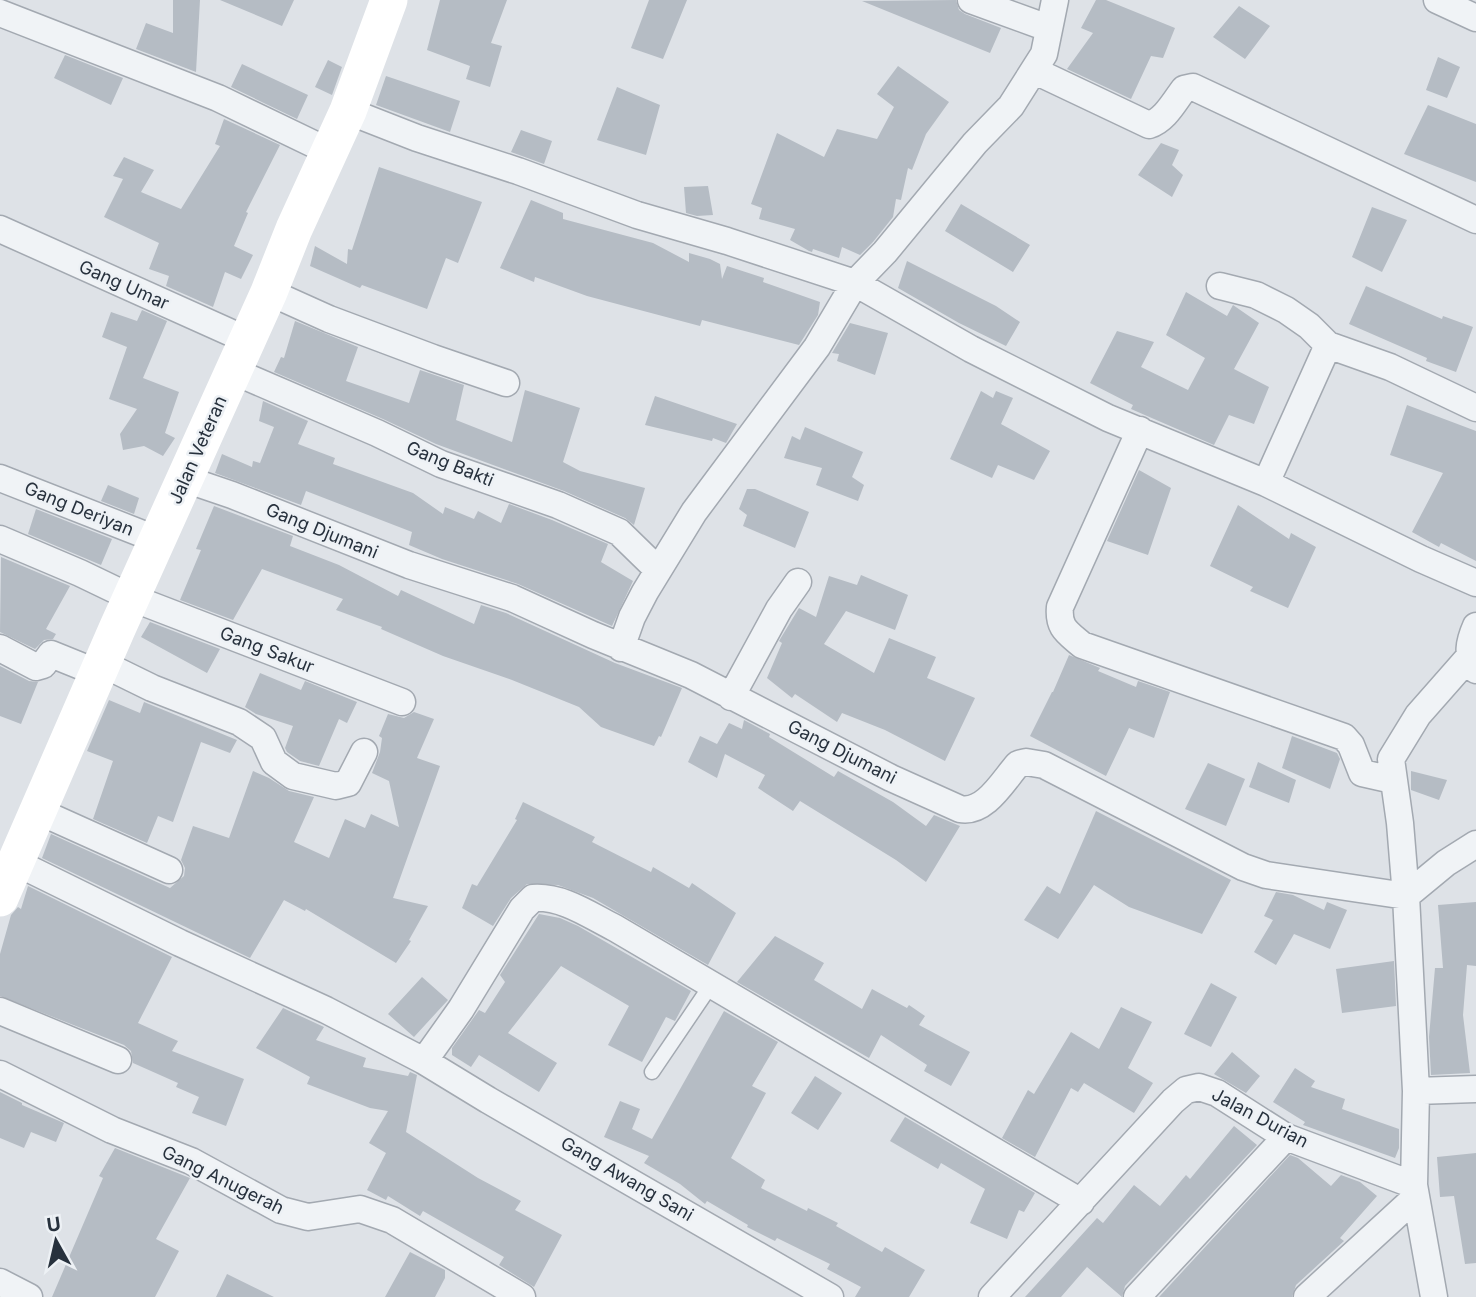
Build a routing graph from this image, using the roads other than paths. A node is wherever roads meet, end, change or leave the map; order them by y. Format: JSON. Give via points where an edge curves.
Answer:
{"nodes":[{"id":1,"x":389,"y":0,"type":"edge"},
{"id":2,"x":971,"y":0,"type":"edge"},
{"id":3,"x":1055,"y":0,"type":"edge"},
{"id":4,"x":1439,"y":1,"type":"edge"},
{"id":5,"x":0,"y":13,"type":"edge"},
{"id":6,"x":1476,"y":18,"type":"edge"},
{"id":7,"x":1048,"y":29,"type":"junction"},
{"id":8,"x":1035,"y":71,"type":"junction"},
{"id":9,"x":348,"y":111,"type":"junction"},
{"id":10,"x":328,"y":151,"type":"junction"},
{"id":11,"x":1476,"y":220,"type":"edge"},
{"id":12,"x":0,"y":229,"type":"edge"},
{"id":13,"x":855,"y":283,"type":"junction"},
{"id":14,"x":1220,"y":286,"type":"dead end"},
{"id":15,"x":269,"y":292,"type":"junction"},
{"id":16,"x":1328,"y":345,"type":"junction"},
{"id":17,"x":240,"y":356,"type":"junction"},
{"id":18,"x":506,"y":383,"type":"dead end"},
{"id":19,"x":1476,"y":408,"type":"edge"},
{"id":20,"x":1140,"y":430,"type":"junction"},
{"id":21,"x":0,"y":478,"type":"edge"},
{"id":22,"x":185,"y":479,"type":"junction"},
{"id":23,"x":1266,"y":484,"type":"junction"},
{"id":24,"x":0,"y":539,"type":"edge"},
{"id":25,"x":158,"y":540,"type":"junction"},
{"id":26,"x":659,"y":570,"type":"junction"},
{"id":27,"x":798,"y":582,"type":"dead end"},
{"id":28,"x":1476,"y":583,"type":"edge"},
{"id":29,"x":132,"y":598,"type":"junction"},
{"id":30,"x":1476,"y":626,"type":"edge"},
{"id":31,"x":0,"y":648,"type":"edge"},
{"id":32,"x":621,"y":648,"type":"junction"},
{"id":33,"x":1473,"y":664,"type":"edge"},
{"id":34,"x":100,"y":668,"type":"junction"},
{"id":35,"x":731,"y":697,"type":"junction"},
{"id":36,"x":402,"y":702,"type":"dead end"},
{"id":37,"x":364,"y":752,"type":"dead end"},
{"id":38,"x":1393,"y":780,"type":"junction"},
{"id":39,"x":38,"y":811,"type":"junction"},
{"id":40,"x":1476,"y":844,"type":"edge"},
{"id":41,"x":15,"y":862,"type":"junction"},
{"id":42,"x":169,"y":870,"type":"dead end"},
{"id":43,"x":1406,"y":896,"type":"junction"},
{"id":44,"x":0,"y":898,"type":"edge"},
{"id":45,"x":711,"y":985,"type":"junction"},
{"id":46,"x":0,"y":1011,"type":"edge"},
{"id":47,"x":118,"y":1060,"type":"dead end"},
{"id":48,"x":424,"y":1061,"type":"junction"},
{"id":49,"x":652,"y":1072,"type":"dead end"},
{"id":50,"x":0,"y":1073,"type":"edge"},
{"id":51,"x":1476,"y":1089,"type":"edge"},
{"id":52,"x":1416,"y":1091,"type":"junction"},
{"id":53,"x":1286,"y":1137,"type":"junction"},
{"id":54,"x":1415,"y":1191,"type":"junction"},
{"id":55,"x":1081,"y":1202,"type":"junction"},
{"id":56,"x":0,"y":1282,"type":"edge"},
{"id":57,"x":29,"y":1297,"type":"edge"},
{"id":58,"x":522,"y":1297,"type":"edge"},
{"id":59,"x":830,"y":1297,"type":"edge"},
{"id":60,"x":992,"y":1297,"type":"edge"},
{"id":61,"x":1137,"y":1297,"type":"edge"},
{"id":62,"x":1307,"y":1297,"type":"edge"},
{"id":63,"x":1434,"y":1297,"type":"edge"}],
"edges":[{"from":1,"to":9,"type":"street","name":"Jalan Veteran"},
{"from":2,"to":7,"type":"street"},
{"from":3,"to":7,"type":"street"},
{"from":4,"to":6,"type":"street"},
{"from":5,"to":10,"type":"street","via":[[218,98]]},
{"from":7,"to":8,"type":"street","via":[[1044,54]]},
{"from":8,"to":11,"type":"street","via":[[1149,125],[1164,117],[1184,89],[1193,87]]},
{"from":8,"to":13,"type":"street","via":[[1011,106]]},
{"from":9,"to":10,"type":"street","name":"Jalan Veteran"},
{"from":9,"to":13,"type":"street","via":[[637,215]]},
{"from":10,"to":15,"type":"street","name":"Jalan Veteran"},
{"from":12,"to":17,"type":"street","name":"Gang Umar"},
{"from":13,"to":20,"type":"street","via":[[971,349]]},
{"from":13,"to":26,"type":"street","via":[[817,347],[694,512]]},
{"from":14,"to":16,"type":"street","via":[[1256,295],[1286,310]]},
{"from":15,"to":17,"type":"street","name":"Jalan Veteran"},
{"from":15,"to":18,"type":"street","via":[[329,319]]},
{"from":16,"to":19,"type":"street","via":[[1390,367]]},
{"from":16,"to":23,"type":"street"},
{"from":17,"to":22,"type":"street","name":"Jalan Veteran"},
{"from":17,"to":26,"type":"street","name":"Gang Bakti","via":[[441,464],[619,532]]},
{"from":20,"to":23,"type":"street"},
{"from":20,"to":38,"type":"street","via":[[1060,607],[1064,629],[1082,645],[1344,737],[1362,773]]},
{"from":21,"to":25,"type":"street","name":"Gang Deriyan"},
{"from":22,"to":25,"type":"street","name":"Jalan Veteran"},
{"from":22,"to":32,"type":"street","name":"Gang Djumani","via":[[409,565],[512,598]]},
{"from":23,"to":28,"type":"street"},
{"from":24,"to":29,"type":"street","name":"Gang Sakur"},
{"from":25,"to":29,"type":"street","name":"Jalan Veteran"},
{"from":26,"to":32,"type":"street","via":[[632,617]]},
{"from":27,"to":35,"type":"street"},
{"from":29,"to":34,"type":"street","name":"Jalan Veteran"},
{"from":29,"to":36,"type":"street","name":"Gang Sakur"},
{"from":30,"to":33,"type":"street","via":[[1469,643]]},
{"from":31,"to":34,"type":"street","via":[[36,667],[51,654]]},
{"from":32,"to":35,"type":"street","name":"Gang Djumani","via":[[691,675]]},
{"from":33,"to":38,"type":"street","via":[[1433,697],[1402,738],[1391,759]]},
{"from":34,"to":37,"type":"street","via":[[239,722],[263,738],[274,762],[293,776],[336,786],[348,783]]},
{"from":34,"to":39,"type":"street","name":"Jalan Veteran"},
{"from":35,"to":43,"type":"street","name":"Gang Djumani","via":[[960,809],[982,806],[1018,764],[1035,762],[1243,867],[1283,879]]},
{"from":38,"to":43,"type":"street"},
{"from":39,"to":41,"type":"street","name":"Jalan Veteran"},
{"from":39,"to":42,"type":"street"},
{"from":40,"to":43,"type":"street"},
{"from":41,"to":44,"type":"street","name":"Jalan Veteran"},
{"from":41,"to":48,"type":"street","name":"Gang Awang Sani"},
{"from":43,"to":52,"type":"street"},
{"from":45,"to":48,"type":"street","via":[[561,900],[533,898]]},
{"from":45,"to":49,"type":"lane"},
{"from":45,"to":55,"type":"street"},
{"from":46,"to":47,"type":"street"},
{"from":48,"to":59,"type":"street","name":"Gang Awang Sani"},
{"from":50,"to":58,"type":"street","name":"Gang Anugerah","via":[[112,1130],[191,1161],[281,1210],[308,1217],[360,1209],[391,1220]]},
{"from":51,"to":52,"type":"street"},
{"from":52,"to":54,"type":"street"},
{"from":53,"to":54,"type":"street","name":"Jalan Durian"},
{"from":53,"to":55,"type":"street","name":"Jalan Durian","via":[[1217,1093],[1199,1087],[1186,1090]]},
{"from":53,"to":61,"type":"street"},
{"from":54,"to":62,"type":"street"},
{"from":54,"to":63,"type":"street"},
{"from":55,"to":60,"type":"street","name":"Jalan Durian"},
{"from":56,"to":57,"type":"street"}]}
